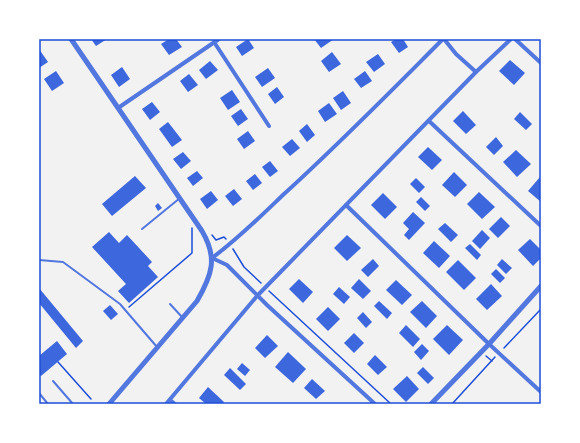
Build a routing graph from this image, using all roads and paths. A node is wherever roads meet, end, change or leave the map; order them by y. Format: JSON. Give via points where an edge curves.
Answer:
{"nodes":[{"id":1,"x":71,"y":39,"type":"edge"},
{"id":2,"x":219,"y":39,"type":"edge"},
{"id":3,"x":444,"y":39,"type":"edge"},
{"id":4,"x":511,"y":39,"type":"edge"},
{"id":5,"x":516,"y":39,"type":"edge"},
{"id":6,"x":214,"y":42,"type":"junction"},
{"id":7,"x":541,"y":63,"type":"edge"},
{"id":8,"x":476,"y":72,"type":"junction"},
{"id":9,"x":118,"y":108,"type":"junction"},
{"id":10,"x":430,"y":121,"type":"junction"},
{"id":11,"x":269,"y":126,"type":"dead end"},
{"id":12,"x":180,"y":198,"type":"junction"},
{"id":13,"x":346,"y":206,"type":"junction"},
{"id":14,"x":541,"y":226,"type":"edge"},
{"id":15,"x":142,"y":229,"type":"dead end"},
{"id":16,"x":212,"y":258,"type":"junction"},
{"id":17,"x":39,"y":260,"type":"edge"},
{"id":18,"x":541,"y":286,"type":"edge"},
{"id":19,"x":257,"y":296,"type":"junction"},
{"id":20,"x":170,"y":304,"type":"dead end"},
{"id":21,"x":183,"y":318,"type":"junction"},
{"id":22,"x":489,"y":344,"type":"junction"},
{"id":23,"x":158,"y":348,"type":"junction"},
{"id":24,"x":58,"y":362,"type":"dead end"},
{"id":25,"x":53,"y":381,"type":"dead end"},
{"id":26,"x":541,"y":392,"type":"edge"},
{"id":27,"x":39,"y":393,"type":"edge"},
{"id":28,"x":91,"y":399,"type":"dead end"},
{"id":29,"x":170,"y":400,"type":"junction"},
{"id":30,"x":48,"y":404,"type":"edge"},
{"id":31,"x":73,"y":404,"type":"edge"},
{"id":32,"x":109,"y":404,"type":"edge"},
{"id":33,"x":166,"y":404,"type":"edge"},
{"id":34,"x":175,"y":404,"type":"edge"},
{"id":35,"x":375,"y":404,"type":"edge"},
{"id":36,"x":431,"y":404,"type":"edge"}],
"edges":[{"from":1,"to":9,"type":"street"},
{"from":2,"to":6,"type":"street"},
{"from":3,"to":8,"type":"street"},
{"from":3,"to":16,"type":"street","via":[[325,156]]},
{"from":4,"to":8,"type":"street"},
{"from":5,"to":7,"type":"street"},
{"from":6,"to":9,"type":"street"},
{"from":6,"to":11,"type":"street"},
{"from":8,"to":10,"type":"street"},
{"from":9,"to":12,"type":"street"},
{"from":10,"to":13,"type":"street"},
{"from":10,"to":14,"type":"street"},
{"from":12,"to":15,"type":"lane"},
{"from":12,"to":16,"type":"street","via":[[209,242]]},
{"from":13,"to":19,"type":"street"},
{"from":13,"to":22,"type":"street"},
{"from":16,"to":19,"type":"street","via":[[227,265]]},
{"from":16,"to":21,"type":"street","via":[[204,289]]},
{"from":17,"to":23,"type":"lane","via":[[63,262],[120,304]]},
{"from":18,"to":22,"type":"street"},
{"from":19,"to":29,"type":"street"},
{"from":19,"to":35,"type":"street"},
{"from":20,"to":21,"type":"lane"},
{"from":21,"to":23,"type":"street"},
{"from":22,"to":26,"type":"street"},
{"from":22,"to":36,"type":"street"},
{"from":23,"to":32,"type":"street"},
{"from":24,"to":28,"type":"path"},
{"from":25,"to":31,"type":"lane"},
{"from":27,"to":30,"type":"lane"},
{"from":29,"to":33,"type":"street"},
{"from":29,"to":34,"type":"street"}]}
